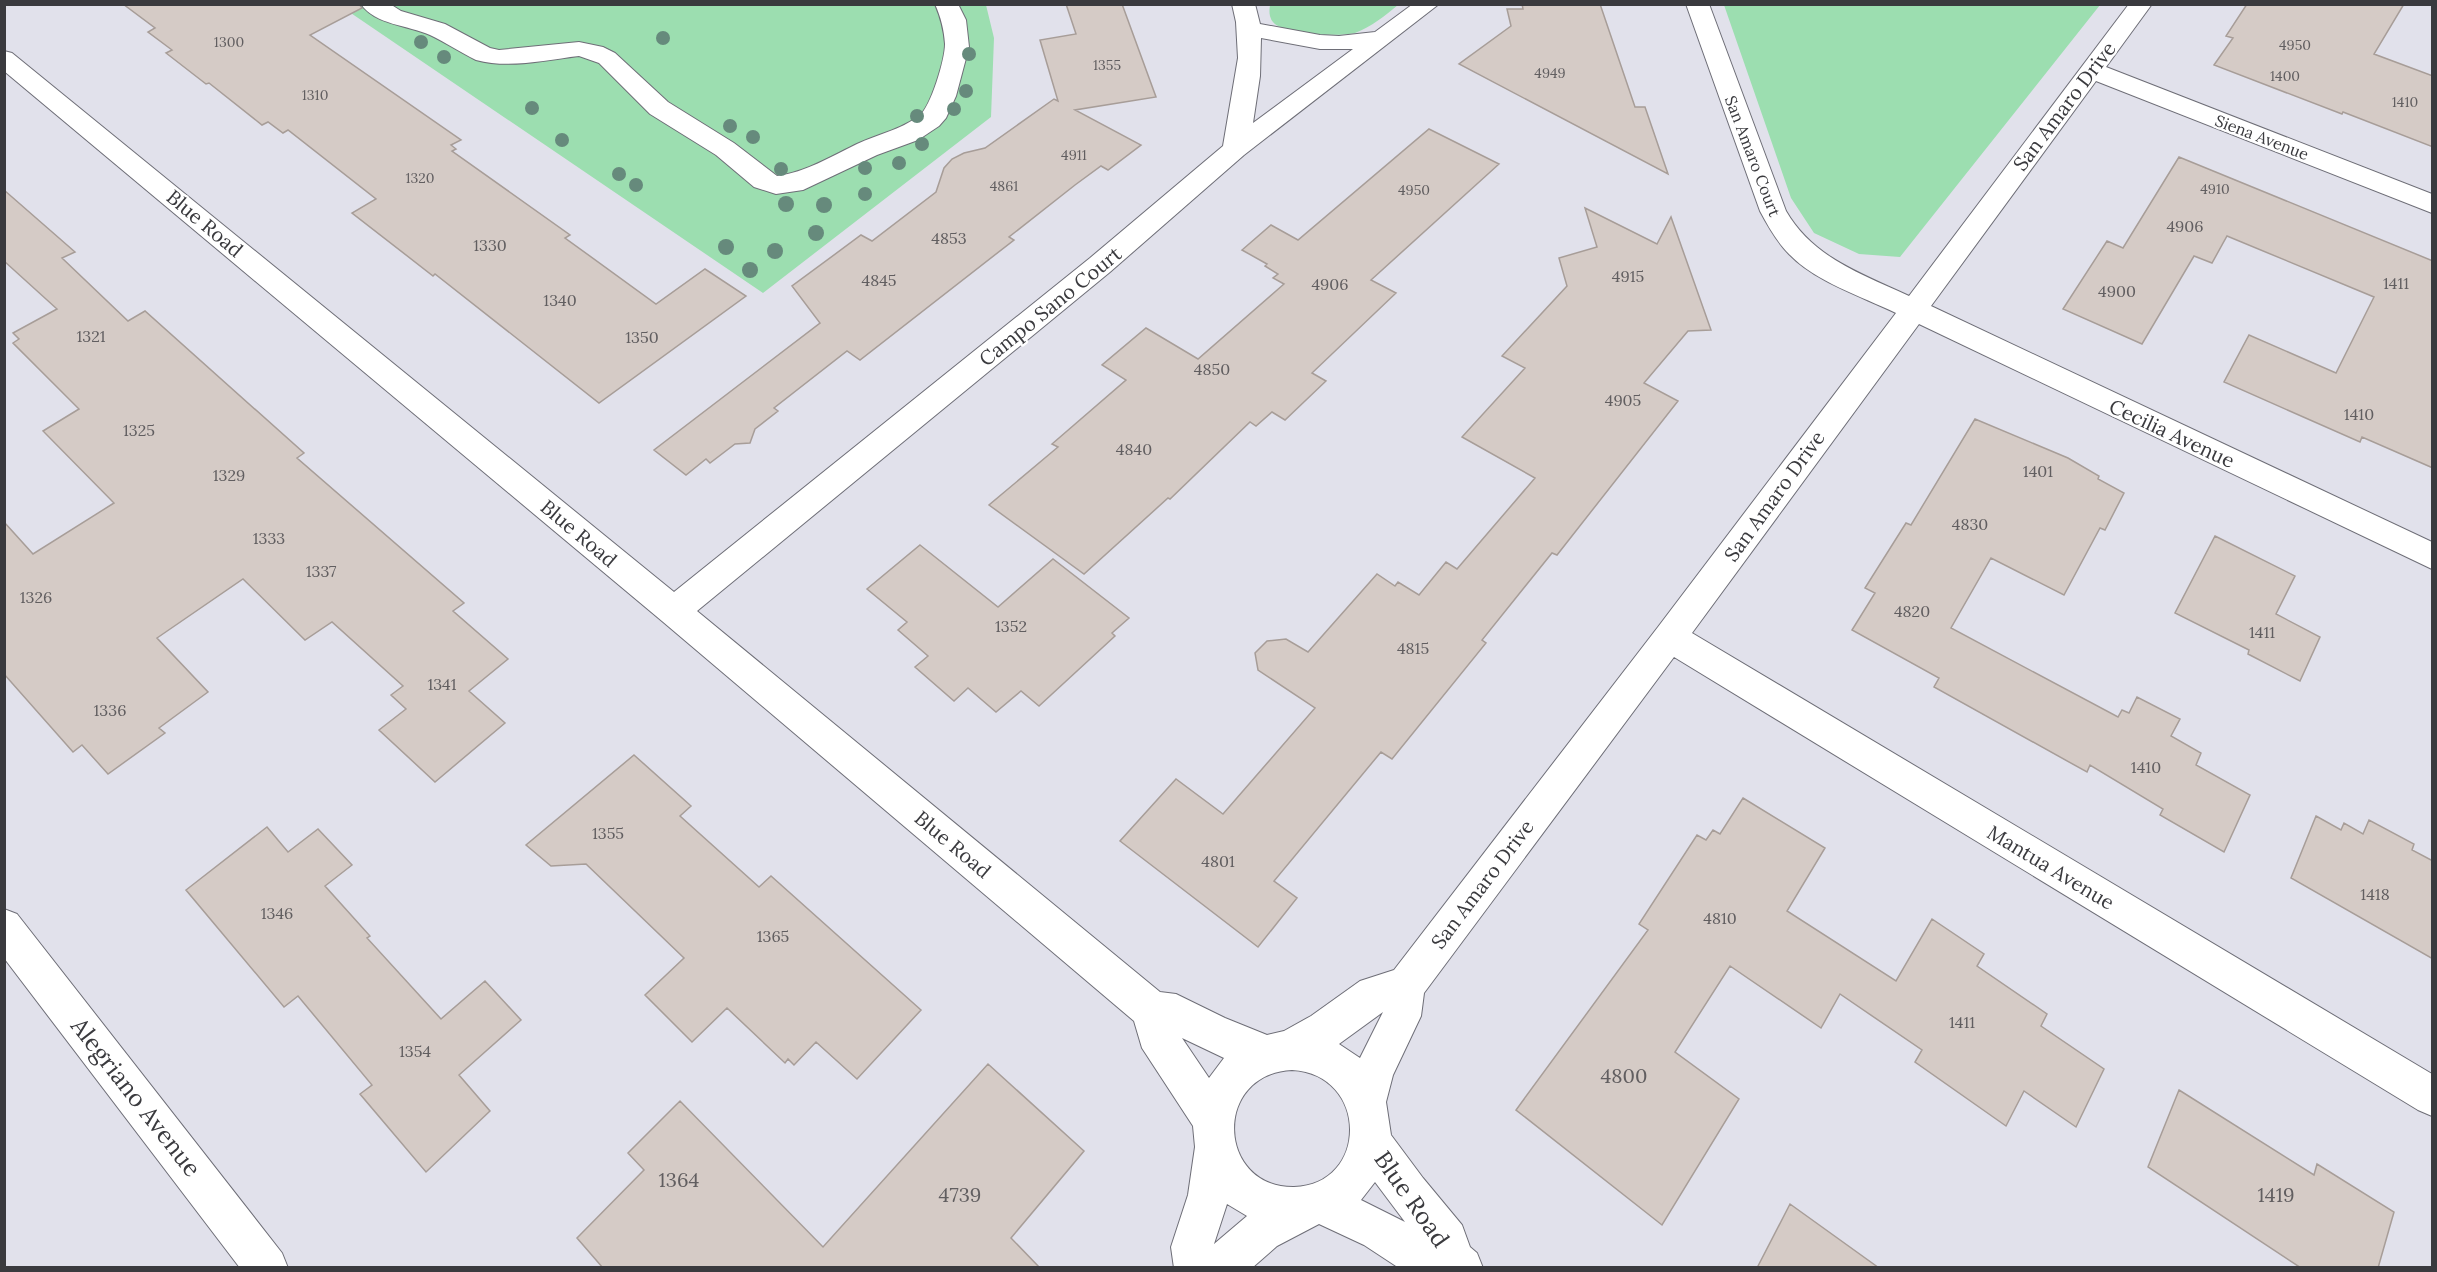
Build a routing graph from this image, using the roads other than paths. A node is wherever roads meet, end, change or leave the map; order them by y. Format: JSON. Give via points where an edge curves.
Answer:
{"nodes":[{"id":1,"x":372,"y":4,"type":"edge"},
{"id":2,"x":945,"y":4,"type":"edge"},
{"id":3,"x":1243,"y":4,"type":"edge"},
{"id":4,"x":1428,"y":4,"type":"edge"},
{"id":5,"x":1696,"y":4,"type":"edge"},
{"id":6,"x":2141,"y":4,"type":"edge"},
{"id":7,"x":1250,"y":29,"type":"junction"},
{"id":8,"x":1380,"y":39,"type":"junction"},
{"id":9,"x":8,"y":64,"type":"edge"},
{"id":10,"x":2091,"y":70,"type":"junction"},
{"id":11,"x":1235,"y":148,"type":"junction"},
{"id":12,"x":2433,"y":204,"type":"edge"},
{"id":13,"x":1912,"y":309,"type":"junction"},
{"id":14,"x":2433,"y":556,"type":"edge"},
{"id":15,"x":674,"y":611,"type":"junction"},
{"id":16,"x":1670,"y":636,"type":"junction"},
{"id":17,"x":4,"y":927,"type":"edge"},
{"id":18,"x":1406,"y":986,"type":"junction"},
{"id":19,"x":1152,"y":1011,"type":"junction"},
{"id":20,"x":1278,"y":1050,"type":"junction"},
{"id":21,"x":2433,"y":1096,"type":"edge"},
{"id":22,"x":1367,"y":1122,"type":"junction"},
{"id":23,"x":1216,"y":1132,"type":"junction"},
{"id":24,"x":1311,"y":1207,"type":"junction"},
{"id":25,"x":1457,"y":1264,"type":"edge"},
{"id":26,"x":267,"y":1268,"type":"edge"},
{"id":27,"x":1196,"y":1268,"type":"edge"},
{"id":28,"x":1213,"y":1268,"type":"edge"}],
"edges":[{"from":1,"to":2,"type":"street","via":[[393,16],[437,29],[484,55],[579,49],[595,52],[607,58],[659,108],[725,149],[763,181],[776,185],[803,181],[909,134],[930,120],[944,96],[957,47],[954,20]]},
{"from":3,"to":7,"type":"street"},
{"from":4,"to":8,"type":"street","name":"Campo Sano Court"},
{"from":5,"to":13,"type":"street","name":"San Amaro Court","via":[[1773,211],[1791,241],[1814,261]]},
{"from":6,"to":10,"type":"street","name":"San Amaro Drive"},
{"from":7,"to":8,"type":"street","via":[[1339,44]]},
{"from":7,"to":11,"type":"street","via":[[1248,84]]},
{"from":8,"to":11,"type":"street","name":"Campo Sano Court"},
{"from":9,"to":15,"type":"street","name":"Blue Road"},
{"from":10,"to":12,"type":"street","name":"Siena Avenue"},
{"from":10,"to":13,"type":"street","name":"San Amaro Drive"},
{"from":11,"to":15,"type":"street","name":"Campo Sano Court","via":[[1100,266]]},
{"from":13,"to":14,"type":"street","name":"Cecilia Avenue"},
{"from":13,"to":16,"type":"street","name":"San Amaro Drive"},
{"from":15,"to":19,"type":"street","name":"Blue Road"},
{"from":16,"to":18,"type":"street","name":"San Amaro Drive"},
{"from":16,"to":21,"type":"street","name":"Mantua Avenue"},
{"from":17,"to":26,"type":"street","name":"Alegriano Avenue"},
{"from":18,"to":20,"type":"street","via":[[1374,995],[1334,1024]]},
{"from":18,"to":22,"type":"street","name":"San Amaro Drive","via":[[1402,1016],[1375,1070]]},
{"from":19,"to":20,"type":"street","name":"Blue Road","via":[[1176,1013],[1214,1034]]},
{"from":19,"to":23,"type":"street","name":"Blue Road","via":[[1156,1034]]},
{"from":20,"to":22,"type":"street","name":"Blue Road","via":[[1315,1053],[1336,1065],[1354,1082]]},
{"from":20,"to":23,"type":"street","via":[[1245,1064],[1229,1079],[1219,1100]]},
{"from":22,"to":24,"type":"street","name":"Blue Road","via":[[1365,1159],[1356,1177],[1342,1193]]},
{"from":22,"to":25,"type":"street","name":"Blue Road","via":[[1408,1193],[1447,1240]]},
{"from":23,"to":24,"type":"street","name":"Blue Road","via":[[1222,1161],[1246,1192],[1281,1209]]},
{"from":23,"to":27,"type":"street","via":[[1209,1195],[1192,1247]]},
{"from":24,"to":25,"type":"street","name":"Blue Road","via":[[1379,1230],[1426,1260]]},
{"from":24,"to":28,"type":"street","via":[[1262,1231],[1221,1266]]}]}
